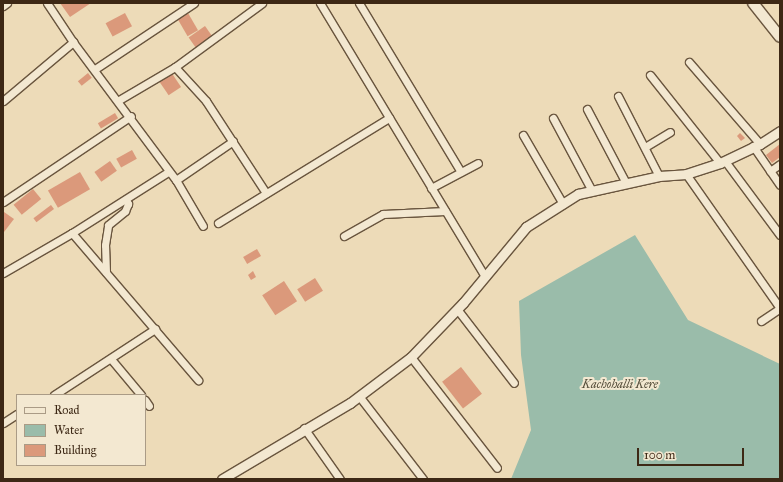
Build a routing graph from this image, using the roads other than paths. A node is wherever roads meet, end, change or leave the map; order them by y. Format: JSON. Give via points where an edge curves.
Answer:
{"nodes":[{"id":1,"x":7,"y":3,"type":"edge"},
{"id":2,"x":48,"y":3,"type":"edge"},
{"id":3,"x":194,"y":3,"type":"edge"},
{"id":4,"x":262,"y":3,"type":"edge"},
{"id":5,"x":320,"y":3,"type":"edge"},
{"id":6,"x":359,"y":3,"type":"edge"},
{"id":7,"x":752,"y":3,"type":"edge"},
{"id":8,"x":3,"y":6,"type":"edge"},
{"id":9,"x":780,"y":37,"type":"edge"},
{"id":10,"x":73,"y":42,"type":"junction"},
{"id":11,"x":689,"y":62,"type":"dead end"},
{"id":12,"x":175,"y":67,"type":"junction"},
{"id":13,"x":95,"y":69,"type":"junction"},
{"id":14,"x":650,"y":75,"type":"dead end"},
{"id":15,"x":618,"y":96,"type":"dead end"},
{"id":16,"x":119,"y":100,"type":"junction"},
{"id":17,"x":3,"y":101,"type":"edge"},
{"id":18,"x":587,"y":109,"type":"dead end"},
{"id":19,"x":131,"y":116,"type":"junction"},
{"id":20,"x":389,"y":118,"type":"junction"},
{"id":21,"x":553,"y":118,"type":"dead end"},
{"id":22,"x":780,"y":131,"type":"edge"},
{"id":23,"x":670,"y":132,"type":"dead end"},
{"id":24,"x":523,"y":135,"type":"dead end"},
{"id":25,"x":233,"y":142,"type":"junction"},
{"id":26,"x":757,"y":145,"type":"junction"},
{"id":27,"x":645,"y":147,"type":"junction"},
{"id":28,"x":722,"y":162,"type":"junction"},
{"id":29,"x":478,"y":163,"type":"dead end"},
{"id":30,"x":780,"y":164,"type":"edge"},
{"id":31,"x":770,"y":171,"type":"junction"},
{"id":32,"x":168,"y":172,"type":"junction"},
{"id":33,"x":461,"y":172,"type":"junction"},
{"id":34,"x":686,"y":174,"type":"junction"},
{"id":35,"x":659,"y":176,"type":"junction"},
{"id":36,"x":176,"y":180,"type":"junction"},
{"id":37,"x":626,"y":183,"type":"junction"},
{"id":38,"x":780,"y":185,"type":"edge"},
{"id":39,"x":431,"y":188,"type":"junction"},
{"id":40,"x":592,"y":191,"type":"junction"},
{"id":41,"x":266,"y":194,"type":"junction"},
{"id":42,"x":126,"y":199,"type":"junction"},
{"id":43,"x":3,"y":202,"type":"edge"},
{"id":44,"x":563,"y":204,"type":"junction"},
{"id":45,"x":445,"y":211,"type":"junction"},
{"id":46,"x":218,"y":223,"type":"dead end"},
{"id":47,"x":203,"y":226,"type":"dead end"},
{"id":48,"x":72,"y":233,"type":"junction"},
{"id":49,"x":780,"y":235,"type":"edge"},
{"id":50,"x":344,"y":236,"type":"dead end"},
{"id":51,"x":106,"y":272,"type":"junction"},
{"id":52,"x":3,"y":273,"type":"edge"},
{"id":53,"x":485,"y":276,"type":"junction"},
{"id":54,"x":780,"y":308,"type":"edge"},
{"id":55,"x":457,"y":309,"type":"junction"},
{"id":56,"x":761,"y":321,"type":"dead end"},
{"id":57,"x":155,"y":329,"type":"junction"},
{"id":58,"x":410,"y":357,"type":"junction"},
{"id":59,"x":111,"y":359,"type":"junction"},
{"id":60,"x":198,"y":380,"type":"dead end"},
{"id":61,"x":514,"y":383,"type":"dead end"},
{"id":62,"x":56,"y":394,"type":"edge"},
{"id":63,"x":139,"y":394,"type":"edge"},
{"id":64,"x":359,"y":396,"type":"junction"},
{"id":65,"x":16,"y":415,"type":"edge"},
{"id":66,"x":3,"y":423,"type":"edge"},
{"id":67,"x":304,"y":428,"type":"junction"},
{"id":68,"x":497,"y":468,"type":"dead end"},
{"id":69,"x":222,"y":479,"type":"edge"},
{"id":70,"x":340,"y":479,"type":"edge"},
{"id":71,"x":423,"y":479,"type":"edge"}],
"edges":[{"from":1,"to":8,"type":"street"},
{"from":2,"to":10,"type":"street"},
{"from":3,"to":13,"type":"street"},
{"from":4,"to":12,"type":"street"},
{"from":5,"to":20,"type":"street"},
{"from":6,"to":33,"type":"street"},
{"from":7,"to":9,"type":"main road"},
{"from":10,"to":13,"type":"street"},
{"from":10,"to":17,"type":"street"},
{"from":11,"to":26,"type":"street"},
{"from":12,"to":16,"type":"street"},
{"from":12,"to":25,"type":"street","via":[[206,101]]},
{"from":13,"to":16,"type":"street"},
{"from":14,"to":28,"type":"street"},
{"from":15,"to":27,"type":"street"},
{"from":16,"to":19,"type":"street"},
{"from":18,"to":37,"type":"street"},
{"from":19,"to":32,"type":"street"},
{"from":19,"to":43,"type":"street"},
{"from":20,"to":39,"type":"street"},
{"from":20,"to":41,"type":"street"},
{"from":21,"to":40,"type":"street"},
{"from":22,"to":26,"type":"street"},
{"from":23,"to":27,"type":"street"},
{"from":24,"to":44,"type":"street"},
{"from":25,"to":36,"type":"street"},
{"from":25,"to":41,"type":"street"},
{"from":26,"to":28,"type":"street"},
{"from":26,"to":31,"type":"street"},
{"from":27,"to":35,"type":"street"},
{"from":28,"to":34,"type":"street"},
{"from":28,"to":49,"type":"street"},
{"from":29,"to":33,"type":"street"},
{"from":30,"to":31,"type":"street"},
{"from":31,"to":38,"type":"street"},
{"from":32,"to":36,"type":"street"},
{"from":32,"to":42,"type":"street"},
{"from":33,"to":39,"type":"street"},
{"from":34,"to":35,"type":"street"},
{"from":34,"to":54,"type":"street"},
{"from":35,"to":37,"type":"street"},
{"from":36,"to":47,"type":"street"},
{"from":37,"to":40,"type":"street"},
{"from":39,"to":45,"type":"street"},
{"from":40,"to":44,"type":"street","via":[[578,194]]},
{"from":41,"to":46,"type":"street"},
{"from":42,"to":48,"type":"street"},
{"from":42,"to":51,"type":"street","via":[[128,204],[125,211],[108,225],[105,245]]},
{"from":44,"to":53,"type":"street","via":[[526,227]]},
{"from":45,"to":50,"type":"street","via":[[384,214]]},
{"from":45,"to":53,"type":"street"},
{"from":48,"to":51,"type":"street"},
{"from":48,"to":52,"type":"street"},
{"from":51,"to":57,"type":"street"},
{"from":53,"to":55,"type":"street"},
{"from":54,"to":56,"type":"street"},
{"from":55,"to":58,"type":"street"},
{"from":55,"to":61,"type":"street"},
{"from":57,"to":59,"type":"street"},
{"from":57,"to":60,"type":"street"},
{"from":58,"to":64,"type":"street"},
{"from":58,"to":68,"type":"street"},
{"from":59,"to":62,"type":"street"},
{"from":59,"to":63,"type":"street"},
{"from":64,"to":67,"type":"street"},
{"from":64,"to":71,"type":"street"},
{"from":65,"to":66,"type":"street"},
{"from":67,"to":69,"type":"street"},
{"from":67,"to":70,"type":"street"}]}
